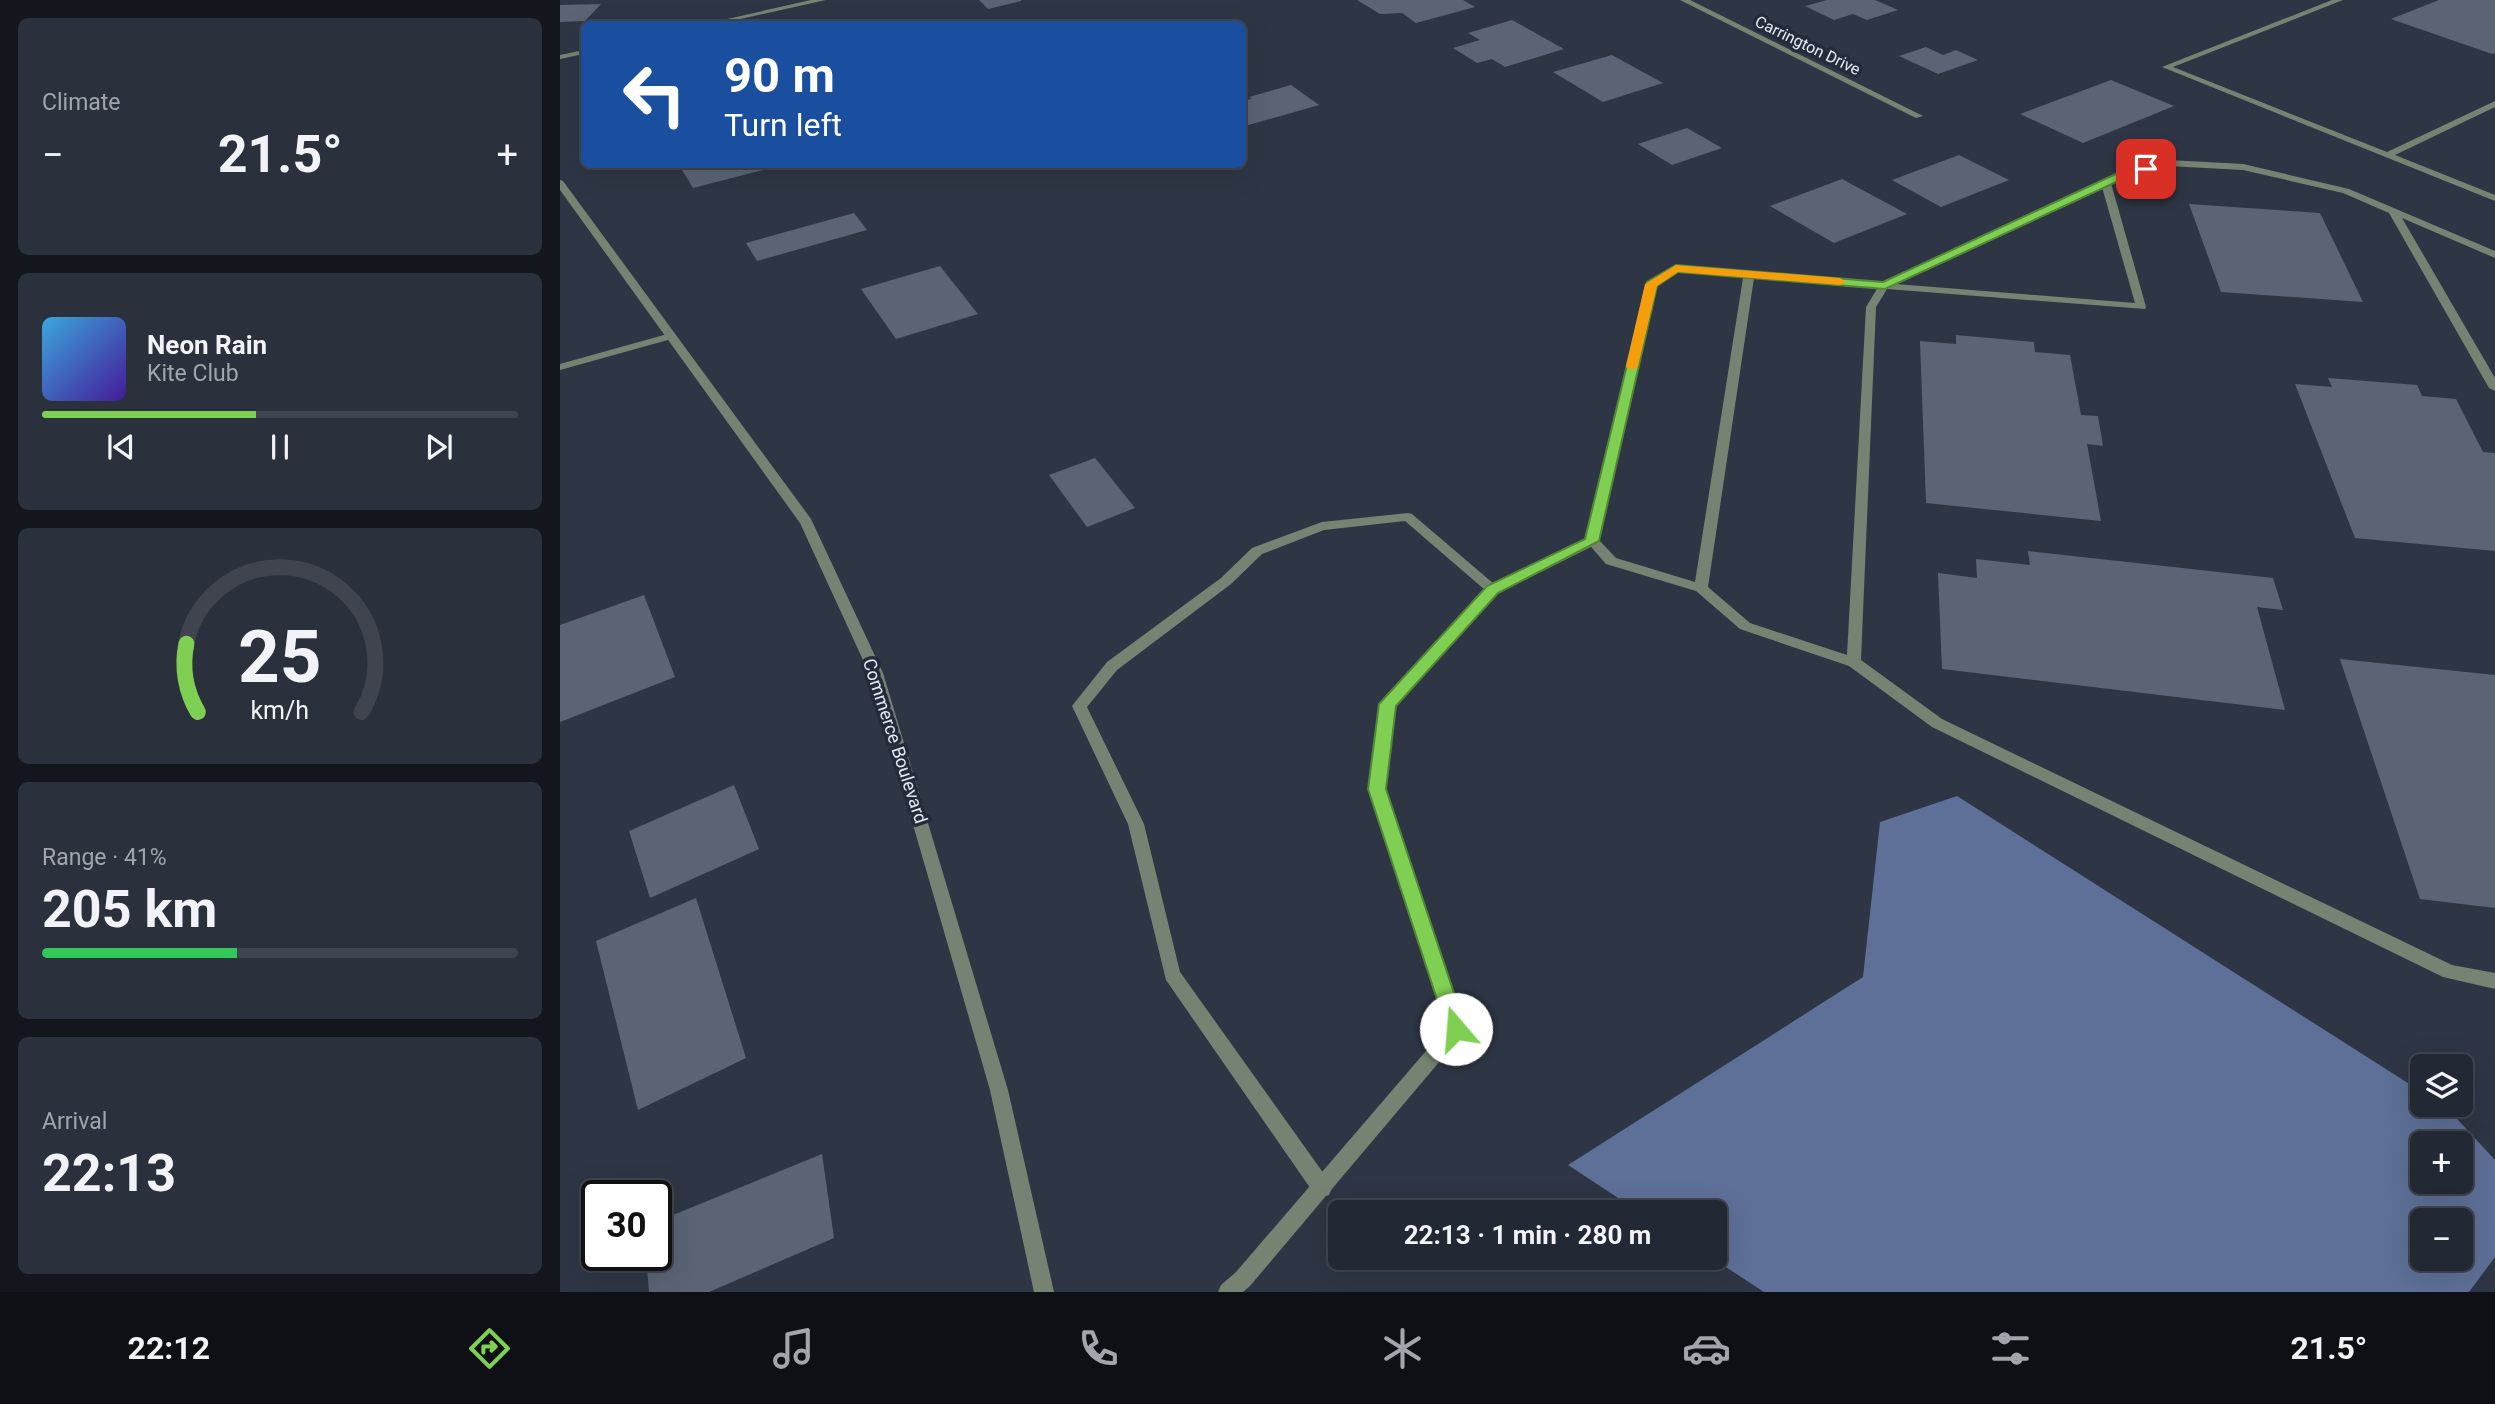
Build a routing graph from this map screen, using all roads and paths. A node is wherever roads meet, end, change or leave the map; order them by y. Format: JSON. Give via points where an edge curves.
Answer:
{"nodes":[{"id":1,"x":822,"y":0,"type":"edge"},
{"id":2,"x":1684,"y":0,"type":"edge"},
{"id":3,"x":2339,"y":0,"type":"edge"},
{"id":4,"x":723,"y":21,"type":"edge"},
{"id":5,"x":581,"y":53,"type":"edge"},
{"id":6,"x":560,"y":57,"type":"edge"},
{"id":7,"x":2495,"y":104,"type":"edge"},
{"id":8,"x":1919,"y":116,"type":"dead end"},
{"id":9,"x":2387,"y":155,"type":"junction"},
{"id":10,"x":560,"y":183,"type":"edge"},
{"id":11,"x":2106,"y":183,"type":"junction"},
{"id":12,"x":2495,"y":198,"type":"edge"},
{"id":13,"x":2393,"y":212,"type":"junction"},
{"id":14,"x":2495,"y":255,"type":"edge"},
{"id":15,"x":1748,"y":275,"type":"junction"},
{"id":16,"x":1885,"y":285,"type":"junction"},
{"id":17,"x":671,"y":336,"type":"junction"},
{"id":18,"x":560,"y":367,"type":"edge"},
{"id":19,"x":2495,"y":388,"type":"edge"},
{"id":20,"x":1592,"y":541,"type":"junction"},
{"id":21,"x":1701,"y":589,"type":"junction"},
{"id":22,"x":1493,"y":590,"type":"junction"},
{"id":23,"x":1854,"y":662,"type":"junction"},
{"id":24,"x":2495,"y":981,"type":"edge"},
{"id":25,"x":1322,"y":1188,"type":"junction"},
{"id":26,"x":1045,"y":1292,"type":"edge"},
{"id":27,"x":1227,"y":1292,"type":"edge"}],
"edges":[{"from":1,"to":4,"type":"street"},
{"from":2,"to":8,"type":"street","name":"Carrington Drive"},
{"from":3,"to":9,"type":"street","via":[[2166,66]]},
{"from":5,"to":6,"type":"street"},
{"from":7,"to":9,"type":"street"},
{"from":9,"to":12,"type":"street"},
{"from":10,"to":17,"type":"street","name":"Commerce Boulevard"},
{"from":11,"to":13,"type":"street","via":[[2168,163],[2242,167],[2346,191]]},
{"from":11,"to":16,"type":"street"},
{"from":11,"to":16,"type":"street","via":[[2141,307]]},
{"from":13,"to":14,"type":"street"},
{"from":13,"to":19,"type":"street"},
{"from":15,"to":16,"type":"street"},
{"from":15,"to":20,"type":"street","via":[[1676,268],[1651,284]]},
{"from":15,"to":21,"type":"street"},
{"from":16,"to":23,"type":"street","via":[[1871,307]]},
{"from":17,"to":18,"type":"street"},
{"from":17,"to":26,"type":"street","name":"Commerce Boulevard","via":[[806,522],[877,673],[999,1090]]},
{"from":20,"to":21,"type":"street","via":[[1611,561]]},
{"from":20,"to":22,"type":"street"},
{"from":21,"to":23,"type":"street","via":[[1745,626]]},
{"from":22,"to":25,"type":"street","via":[[1388,704],[1377,789],[1456,1029]]},
{"from":22,"to":25,"type":"street","via":[[1408,517],[1322,526],[1257,551],[1226,581],[1112,666],[1079,706],[1136,824],[1172,975]]},
{"from":23,"to":24,"type":"street","via":[[1937,723],[2449,972]]},
{"from":25,"to":27,"type":"street"}]}
